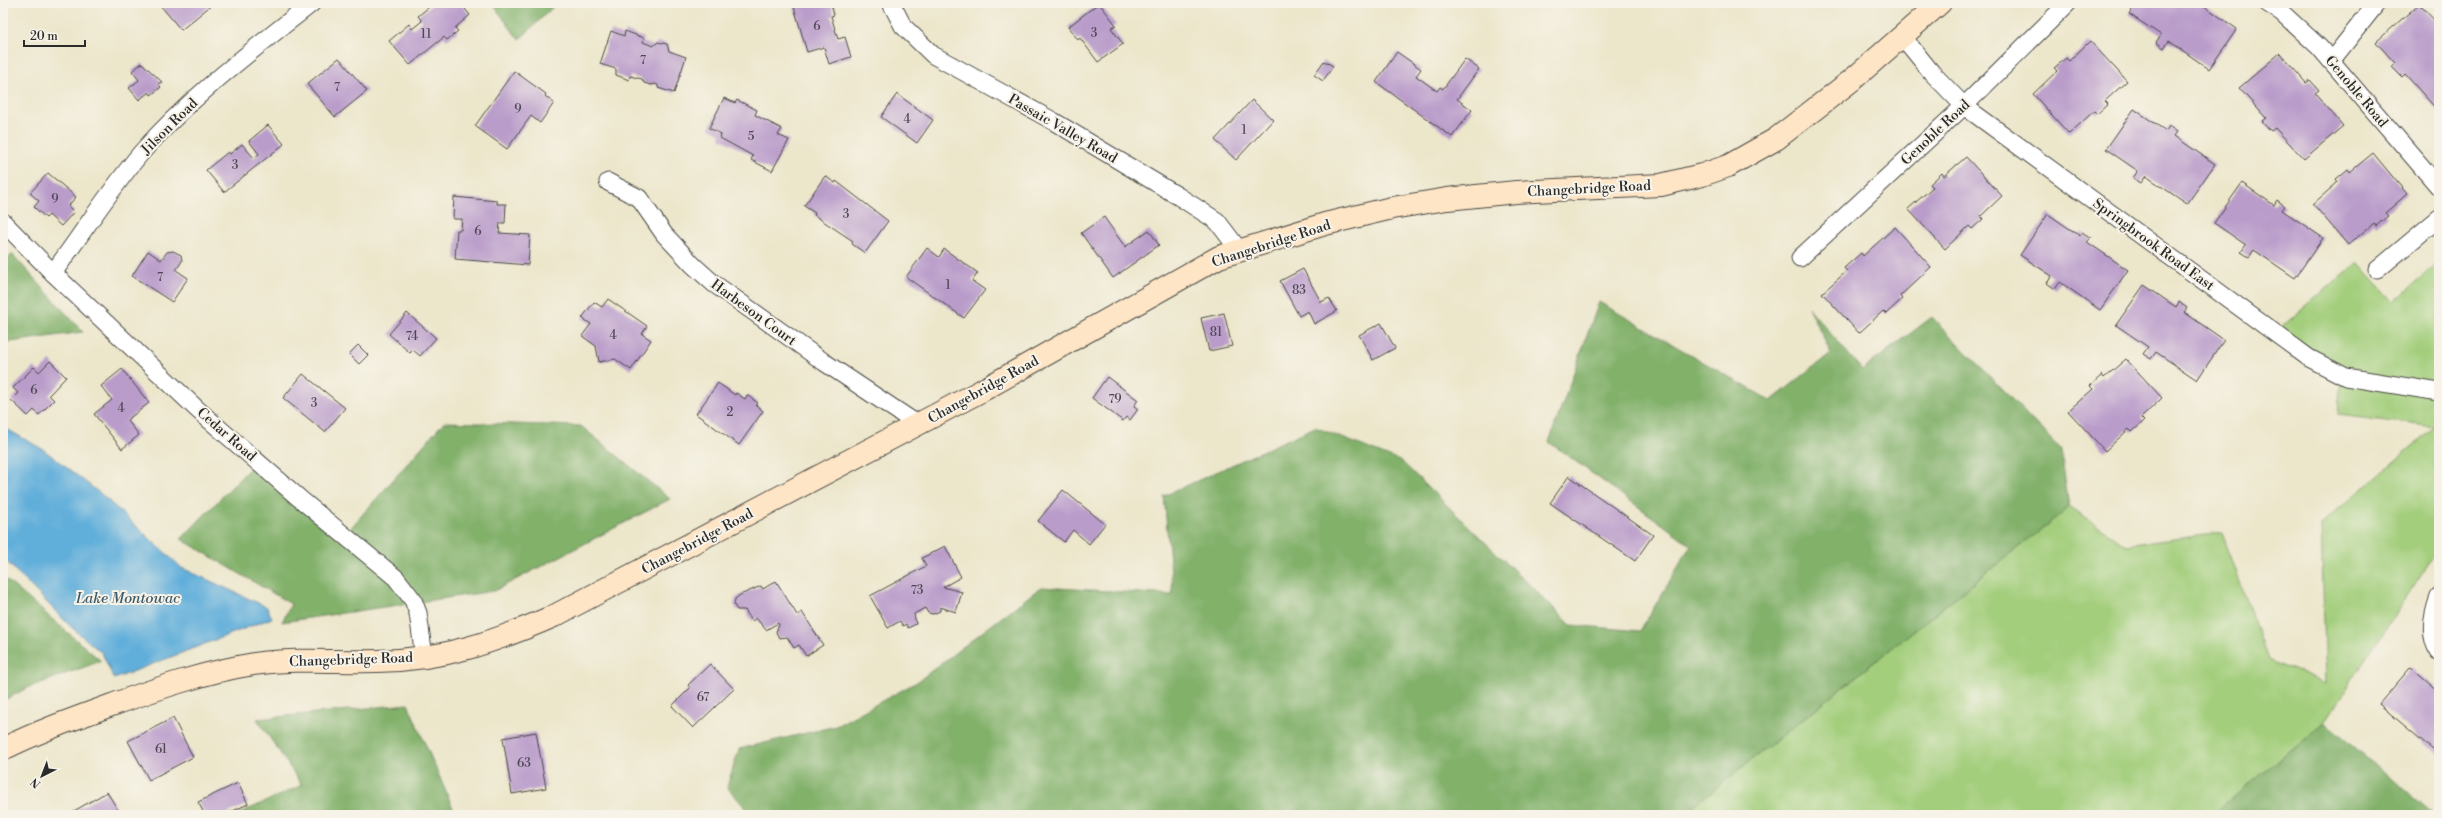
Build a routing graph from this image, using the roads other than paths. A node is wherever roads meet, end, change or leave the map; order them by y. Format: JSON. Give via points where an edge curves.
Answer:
{"nodes":[{"id":1,"x":312,"y":3,"type":"edge"},
{"id":2,"x":891,"y":3,"type":"edge"},
{"id":3,"x":1940,"y":3,"type":"edge"},
{"id":4,"x":2068,"y":3,"type":"edge"},
{"id":5,"x":2267,"y":3,"type":"edge"},
{"id":6,"x":2377,"y":3,"type":"edge"},
{"id":7,"x":1902,"y":36,"type":"junction"},
{"id":8,"x":2331,"y":60,"type":"junction"},
{"id":9,"x":1964,"y":106,"type":"junction"},
{"id":10,"x":608,"y":182,"type":"dead end"},
{"id":11,"x":2439,"y":187,"type":"edge"},
{"id":12,"x":2439,"y":218,"type":"edge"},
{"id":13,"x":3,"y":222,"type":"edge"},
{"id":14,"x":1239,"y":250,"type":"junction"},
{"id":15,"x":1800,"y":258,"type":"dead end"},
{"id":16,"x":2377,"y":270,"type":"dead end"},
{"id":17,"x":53,"y":273,"type":"junction"},
{"id":18,"x":2439,"y":392,"type":"edge"},
{"id":19,"x":917,"y":424,"type":"junction"},
{"id":20,"x":2439,"y":597,"type":"edge"},
{"id":21,"x":2439,"y":652,"type":"edge"},
{"id":22,"x":424,"y":657,"type":"junction"},
{"id":23,"x":3,"y":749,"type":"edge"}],
"edges":[{"from":1,"to":17,"type":"street","name":"Jilson Road","via":[[220,77],[179,114],[141,154]]},
{"from":2,"to":14,"type":"street","name":"Passaic Valley Road","via":[[903,26],[933,54],[1178,196],[1216,221]]},
{"from":3,"to":7,"type":"main road","name":"Changebridge Road"},
{"from":4,"to":9,"type":"street","name":"Genoble Road"},
{"from":5,"to":8,"type":"street","name":"Genoble Road","via":[[2297,27]]},
{"from":6,"to":8,"type":"street"},
{"from":7,"to":9,"type":"street","name":"Springbrook Road East","via":[[1932,73]]},
{"from":7,"to":14,"type":"main road","name":"Changebridge Road","via":[[1852,80],[1776,139],[1728,166],[1702,176],[1661,185],[1516,192],[1447,199],[1392,208],[1325,224]]},
{"from":8,"to":11,"type":"street","name":"Genoble Road"},
{"from":9,"to":15,"type":"street","name":"Genoble Road"},
{"from":9,"to":18,"type":"street","name":"Springbrook Road East","via":[[2310,358],[2346,377]]},
{"from":10,"to":19,"type":"street","name":"Harbeson Court","via":[[639,198],[664,234],[692,265],[713,283]]},
{"from":12,"to":16,"type":"street"},
{"from":13,"to":17,"type":"street","name":"Cedar Road"},
{"from":14,"to":19,"type":"main road","name":"Changebridge Road","via":[[1219,257]]},
{"from":17,"to":22,"type":"street","name":"Cedar Road","via":[[198,410],[396,578],[410,594],[418,613]]},
{"from":19,"to":22,"type":"main road","name":"Changebridge Road","via":[[554,616],[503,638],[452,654]]},
{"from":20,"to":21,"type":"street","via":[[2432,623]]},
{"from":22,"to":23,"type":"main road","name":"Changebridge Road","via":[[378,661],[295,660],[254,664],[146,692],[38,732]]}]}
